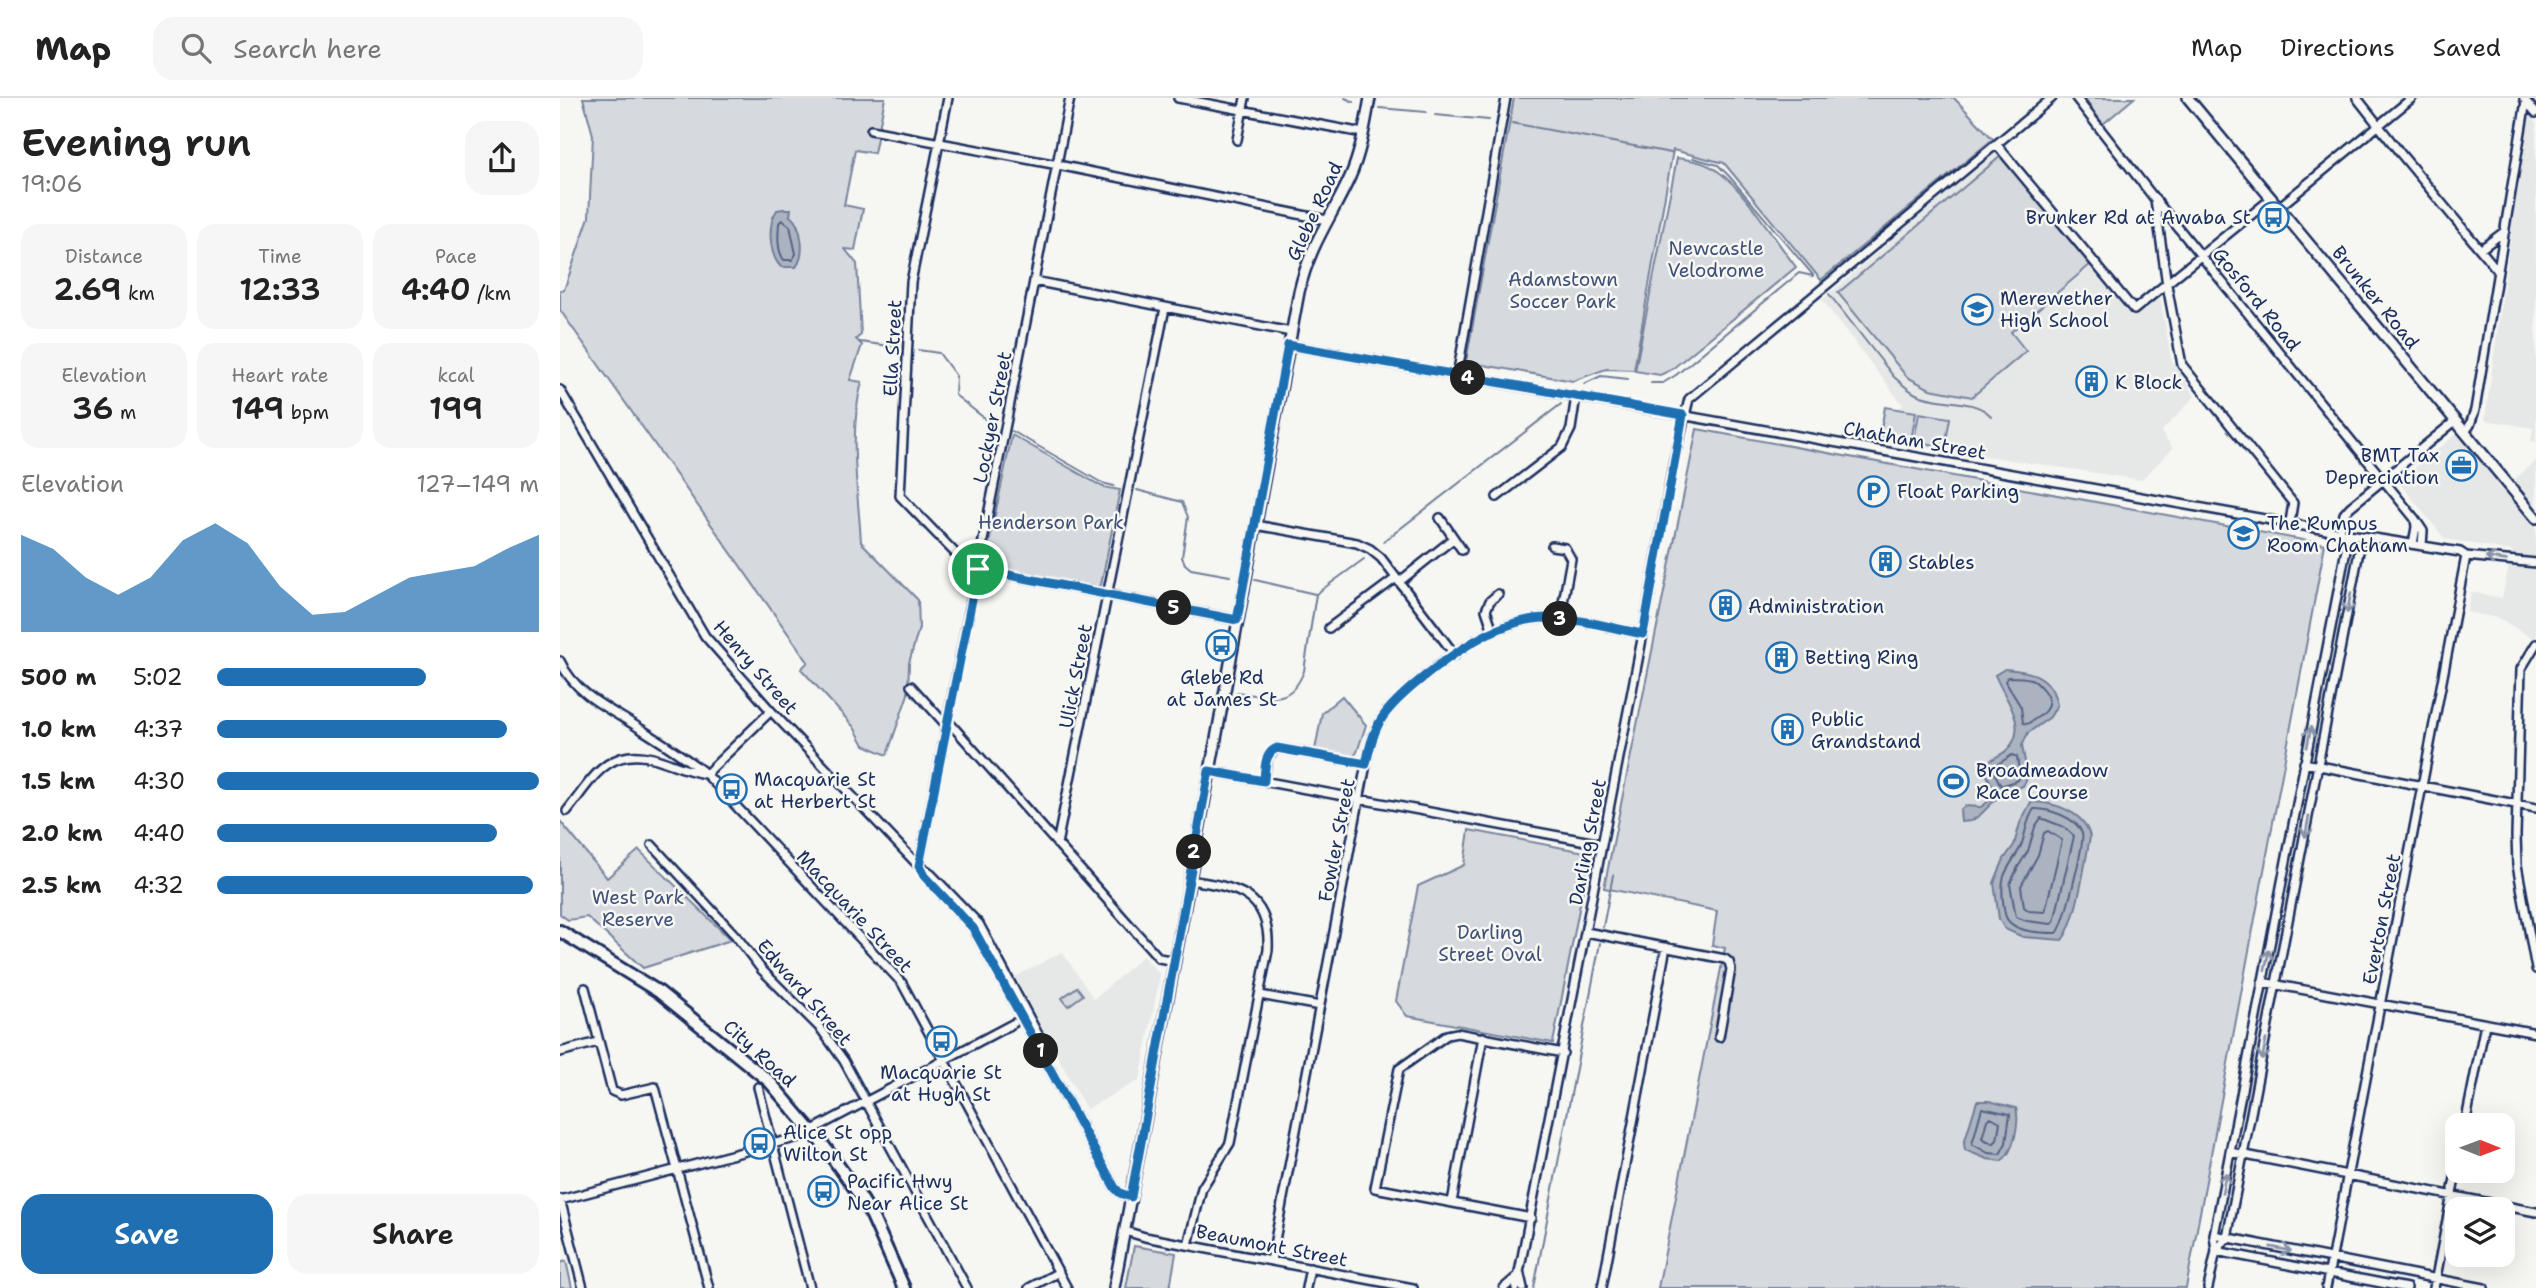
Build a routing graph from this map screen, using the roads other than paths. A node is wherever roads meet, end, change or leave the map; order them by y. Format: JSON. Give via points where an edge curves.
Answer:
{"nodes":[{"id":1,"x":948,"y":98,"type":"edge"},
{"id":2,"x":1070,"y":98,"type":"edge"},
{"id":3,"x":1178,"y":98,"type":"edge"},
{"id":4,"x":1245,"y":98,"type":"edge"},
{"id":5,"x":1370,"y":98,"type":"edge"},
{"id":6,"x":1506,"y":98,"type":"edge"},
{"id":7,"x":2052,"y":98,"type":"edge"},
{"id":8,"x":2076,"y":98,"type":"edge"},
{"id":9,"x":2188,"y":98,"type":"edge"},
{"id":10,"x":2357,"y":98,"type":"edge"},
{"id":11,"x":2412,"y":98,"type":"edge"},
{"id":12,"x":2524,"y":99,"type":"edge"},
{"id":13,"x":1242,"y":110,"type":"junction"},
{"id":14,"x":2536,"y":113,"type":"edge"},
{"id":15,"x":2378,"y":126,"type":"junction"},
{"id":16,"x":871,"y":130,"type":"dead end"},
{"id":17,"x":1363,"y":133,"type":"junction"},
{"id":18,"x":1237,"y":140,"type":"dead end"},
{"id":19,"x":940,"y":143,"type":"junction"},
{"id":20,"x":1997,"y":145,"type":"junction"},
{"id":21,"x":1058,"y":165,"type":"junction"},
{"id":22,"x":2154,"y":198,"type":"junction"},
{"id":23,"x":2272,"y":198,"type":"junction"},
{"id":24,"x":2279,"y":207,"type":"junction"},
{"id":25,"x":1327,"y":220,"type":"junction"},
{"id":26,"x":2505,"y":231,"type":"junction"},
{"id":27,"x":2481,"y":249,"type":"junction"},
{"id":28,"x":2202,"y":256,"type":"junction"},
{"id":29,"x":2498,"y":271,"type":"junction"},
{"id":30,"x":1034,"y":281,"type":"junction"},
{"id":31,"x":2167,"y":285,"type":"junction"},
{"id":32,"x":1165,"y":308,"type":"junction"},
{"id":33,"x":1291,"y":332,"type":"junction"},
{"id":34,"x":1288,"y":345,"type":"junction"},
{"id":35,"x":1457,"y":376,"type":"junction"},
{"id":36,"x":560,"y":390,"type":"edge"},
{"id":37,"x":1576,"y":396,"type":"junction"},
{"id":38,"x":1683,"y":415,"type":"junction"},
{"id":39,"x":2455,"y":421,"type":"junction"},
{"id":40,"x":2465,"y":432,"type":"junction"},
{"id":41,"x":2383,"y":479,"type":"junction"},
{"id":42,"x":1497,"y":497,"type":"dead end"},
{"id":43,"x":2536,"y":518,"type":"edge"},
{"id":44,"x":1440,"y":519,"type":"dead end"},
{"id":45,"x":2415,"y":519,"type":"junction"},
{"id":46,"x":2290,"y":522,"type":"junction"},
{"id":47,"x":1255,"y":525,"type":"junction"},
{"id":48,"x":2339,"y":532,"type":"junction"},
{"id":49,"x":2349,"y":534,"type":"junction"},
{"id":50,"x":2362,"y":536,"type":"junction"},
{"id":51,"x":1453,"y":539,"type":"junction"},
{"id":52,"x":2413,"y":544,"type":"junction"},
{"id":53,"x":1552,"y":545,"type":"dead end"},
{"id":54,"x":2422,"y":546,"type":"junction"},
{"id":55,"x":1462,"y":550,"type":"dead end"},
{"id":56,"x":2466,"y":556,"type":"junction"},
{"id":57,"x":2536,"y":566,"type":"edge"},
{"id":58,"x":978,"y":569,"type":"junction"},
{"id":59,"x":1398,"y":580,"type":"junction"},
{"id":60,"x":1498,"y":594,"type":"dead end"},
{"id":61,"x":1107,"y":596,"type":"junction"},
{"id":62,"x":1560,"y":619,"type":"junction"},
{"id":63,"x":1237,"y":620,"type":"junction"},
{"id":64,"x":1329,"y":628,"type":"dead end"},
{"id":65,"x":1493,"y":631,"type":"junction"},
{"id":66,"x":1643,"y":634,"type":"junction"},
{"id":67,"x":2536,"y":644,"type":"edge"},
{"id":68,"x":1455,"y":655,"type":"junction"},
{"id":69,"x":560,"y":661,"type":"edge"},
{"id":70,"x":2321,"y":674,"type":"junction"},
{"id":71,"x":2335,"y":677,"type":"junction"},
{"id":72,"x":911,"y":686,"type":"dead end"},
{"id":73,"x":771,"y":711,"type":"junction"},
{"id":74,"x":947,"y":724,"type":"junction"},
{"id":75,"x":2304,"y":763,"type":"junction"},
{"id":76,"x":1366,"y":764,"type":"junction"},
{"id":77,"x":2318,"y":766,"type":"junction"},
{"id":78,"x":1209,"y":771,"type":"junction"},
{"id":79,"x":706,"y":774,"type":"junction"},
{"id":80,"x":1264,"y":781,"type":"junction"},
{"id":81,"x":2422,"y":786,"type":"junction"},
{"id":82,"x":1361,"y":800,"type":"junction"},
{"id":83,"x":2516,"y":804,"type":"junction"},
{"id":84,"x":2536,"y":808,"type":"edge"},
{"id":85,"x":567,"y":811,"type":"dead end"},
{"id":86,"x":1057,"y":844,"type":"junction"},
{"id":87,"x":1602,"y":844,"type":"junction"},
{"id":88,"x":652,"y":845,"type":"dead end"},
{"id":89,"x":919,"y":866,"type":"junction"},
{"id":90,"x":2285,"y":874,"type":"junction"},
{"id":91,"x":2298,"y":876,"type":"junction"},
{"id":92,"x":1189,"y":880,"type":"junction"},
{"id":93,"x":560,"y":931,"type":"edge"},
{"id":94,"x":1586,"y":932,"type":"junction"},
{"id":95,"x":1665,"y":947,"type":"junction"},
{"id":96,"x":1175,"y":961,"type":"junction"},
{"id":97,"x":2536,"y":969,"type":"edge"},
{"id":98,"x":2262,"y":982,"type":"junction"},
{"id":99,"x":2278,"y":985,"type":"junction"},
{"id":100,"x":584,"y":988,"type":"dead end"},
{"id":101,"x":1260,"y":995,"type":"junction"},
{"id":102,"x":2381,"y":1004,"type":"junction"},
{"id":103,"x":1320,"y":1006,"type":"junction"},
{"id":104,"x":1014,"y":1023,"type":"dead end"},
{"id":105,"x":2485,"y":1024,"type":"junction"},
{"id":106,"x":2536,"y":1033,"type":"edge"},
{"id":107,"x":1483,"y":1037,"type":"junction"},
{"id":108,"x":1719,"y":1037,"type":"dead end"},
{"id":109,"x":598,"y":1042,"type":"junction"},
{"id":110,"x":560,"y":1052,"type":"edge"},
{"id":111,"x":1563,"y":1053,"type":"junction"},
{"id":112,"x":944,"y":1059,"type":"junction"},
{"id":113,"x":758,"y":1087,"type":"dead end"},
{"id":114,"x":865,"y":1101,"type":"junction"},
{"id":115,"x":2467,"y":1113,"type":"edge"},
{"id":116,"x":811,"y":1131,"type":"junction"},
{"id":117,"x":773,"y":1144,"type":"junction"},
{"id":118,"x":2230,"y":1152,"type":"junction"},
{"id":119,"x":2243,"y":1155,"type":"junction"},
{"id":120,"x":679,"y":1168,"type":"junction"},
{"id":121,"x":2348,"y":1175,"type":"junction"},
{"id":122,"x":2454,"y":1183,"type":"edge"},
{"id":123,"x":2451,"y":1196,"type":"junction"},
{"id":124,"x":1131,"y":1197,"type":"junction"},
{"id":125,"x":560,"y":1199,"type":"edge"},
{"id":126,"x":1452,"y":1202,"type":"junction"},
{"id":127,"x":2536,"y":1212,"type":"edge"},
{"id":128,"x":1531,"y":1218,"type":"junction"},
{"id":129,"x":1125,"y":1231,"type":"junction"},
{"id":130,"x":2214,"y":1235,"type":"junction"},
{"id":131,"x":2227,"y":1238,"type":"junction"},
{"id":132,"x":1188,"y":1245,"type":"junction"},
{"id":133,"x":2216,"y":1251,"type":"junction"},
{"id":134,"x":2332,"y":1259,"type":"junction"},
{"id":135,"x":1271,"y":1261,"type":"junction"},
{"id":136,"x":1310,"y":1268,"type":"junction"},
{"id":137,"x":1059,"y":1272,"type":"junction"},
{"id":138,"x":2329,"y":1273,"type":"junction"},
{"id":139,"x":1520,"y":1274,"type":"junction"},
{"id":140,"x":2435,"y":1279,"type":"junction"},
{"id":141,"x":583,"y":1288,"type":"edge"},
{"id":142,"x":709,"y":1288,"type":"edge"},
{"id":143,"x":810,"y":1288,"type":"edge"},
{"id":144,"x":904,"y":1288,"type":"edge"},
{"id":145,"x":967,"y":1288,"type":"edge"},
{"id":146,"x":1029,"y":1288,"type":"edge"},
{"id":147,"x":1067,"y":1288,"type":"edge"},
{"id":148,"x":1114,"y":1288,"type":"edge"},
{"id":149,"x":1306,"y":1288,"type":"edge"},
{"id":150,"x":1413,"y":1288,"type":"edge"},
{"id":151,"x":1504,"y":1288,"type":"edge"},
{"id":152,"x":1516,"y":1288,"type":"edge"},
{"id":153,"x":1522,"y":1288,"type":"edge"},
{"id":154,"x":1602,"y":1288,"type":"edge"},
{"id":155,"x":2208,"y":1288,"type":"edge"},
{"id":156,"x":2326,"y":1288,"type":"edge"},
{"id":157,"x":2407,"y":1288,"type":"edge"},
{"id":158,"x":2434,"y":1288,"type":"edge"},
{"id":159,"x":2484,"y":1288,"type":"edge"}],
"edges":[{"from":1,"to":19,"type":"street","name":"Ella Street"},
{"from":2,"to":21,"type":"street","name":"Lockyer Street"},
{"from":3,"to":13,"type":"street"},
{"from":4,"to":13,"type":"street"},
{"from":5,"to":17,"type":"main road","name":"Glebe Road"},
{"from":6,"to":35,"type":"street"},
{"from":7,"to":20,"type":"street"},
{"from":8,"to":22,"type":"street","name":"Gosford Road"},
{"from":9,"to":23,"type":"main road","name":"Brunker Road"},
{"from":10,"to":15,"type":"street"},
{"from":11,"to":15,"type":"street"},
{"from":12,"to":14,"type":"street"},
{"from":12,"to":26,"type":"street"},
{"from":13,"to":17,"type":"street"},
{"from":13,"to":18,"type":"street"},
{"from":15,"to":24,"type":"street"},
{"from":15,"to":27,"type":"street"},
{"from":16,"to":19,"type":"street"},
{"from":17,"to":25,"type":"main road","name":"Glebe Road","via":[[1349,179]]},
{"from":19,"to":21,"type":"street"},
{"from":19,"to":58,"type":"street","name":"Ella Street","via":[[911,282],[900,496],[959,557]]},
{"from":20,"to":31,"type":"street","via":[[2134,310]]},
{"from":20,"to":38,"type":"street","via":[[1689,399]]},
{"from":21,"to":25,"type":"street"},
{"from":21,"to":30,"type":"street","name":"Lockyer Street"},
{"from":22,"to":28,"type":"street","name":"Gosford Road"},
{"from":22,"to":31,"type":"street"},
{"from":23,"to":24,"type":"main road","name":"Brunker Road"},
{"from":23,"to":28,"type":"street"},
{"from":24,"to":39,"type":"main road","name":"Brunker Road"},
{"from":25,"to":33,"type":"main road","name":"Glebe Road","via":[[1306,264]]},
{"from":26,"to":27,"type":"street"},
{"from":26,"to":29,"type":"street"},
{"from":27,"to":29,"type":"street"},
{"from":28,"to":31,"type":"street"},
{"from":28,"to":41,"type":"street","name":"Gosford Road"},
{"from":29,"to":40,"type":"street","via":[[2475,410]]},
{"from":30,"to":32,"type":"street"},
{"from":30,"to":58,"type":"street","name":"Lockyer Street"},
{"from":31,"to":46,"type":"street","via":[[2182,365],[2293,503]]},
{"from":32,"to":33,"type":"street"},
{"from":32,"to":61,"type":"street","name":"Ulick Street"},
{"from":33,"to":34,"type":"main road","name":"Glebe Road"},
{"from":34,"to":35,"type":"street","name":"Chatham Street"},
{"from":34,"to":47,"type":"main road","name":"Glebe Road"},
{"from":35,"to":37,"type":"street","name":"Chatham Street"},
{"from":36,"to":73,"type":"street","name":"Henry Street","via":[[705,636]]},
{"from":37,"to":38,"type":"street","name":"Chatham Street"},
{"from":37,"to":42,"type":"street","via":[[1571,429],[1562,447]]},
{"from":38,"to":46,"type":"street","name":"Chatham Street"},
{"from":38,"to":66,"type":"street","name":"Darling Street"},
{"from":39,"to":40,"type":"main road","name":"Brunker Road"},
{"from":39,"to":41,"type":"street"},
{"from":40,"to":43,"type":"main road","name":"Brunker Road"},
{"from":41,"to":45,"type":"street","name":"Gosford Road"},
{"from":41,"to":48,"type":"street","via":[[2344,514]]},
{"from":44,"to":51,"type":"street"},
{"from":45,"to":52,"type":"street"},
{"from":45,"to":54,"type":"street","name":"Gosford Road","via":[[2423,531]]},
{"from":46,"to":48,"type":"street","name":"Chatham Street"},
{"from":47,"to":59,"type":"street","via":[[1365,546]]},
{"from":47,"to":63,"type":"main road","name":"Glebe Road"},
{"from":48,"to":49,"type":"street","name":"Chatham Street"},
{"from":49,"to":50,"type":"street","name":"Chatham Street"},
{"from":49,"to":70,"type":"street"},
{"from":50,"to":52,"type":"street","name":"Chatham Street"},
{"from":50,"to":71,"type":"street","one_way":true},
{"from":51,"to":55,"type":"street"},
{"from":51,"to":59,"type":"street"},
{"from":52,"to":54,"type":"street","name":"Chatham Street"},
{"from":53,"to":62,"type":"street","via":[[1564,548],[1571,559]]},
{"from":54,"to":56,"type":"street","name":"Chatham Street"},
{"from":57,"to":56,"type":"street","name":"Chatham Street","one_way":true},
{"from":56,"to":81,"type":"street","name":"Everton Street"},
{"from":58,"to":61,"type":"street"},
{"from":58,"to":74,"type":"street","name":"Lockyer Street"},
{"from":59,"to":64,"type":"street"},
{"from":59,"to":68,"type":"street"},
{"from":60,"to":65,"type":"street","via":[[1486,606]]},
{"from":61,"to":63,"type":"street"},
{"from":61,"to":86,"type":"street","name":"Ulick Street"},
{"from":62,"to":65,"type":"street","name":"Fowler Street","via":[[1520,621]]},
{"from":62,"to":66,"type":"street","name":"Fowler Street"},
{"from":63,"to":78,"type":"main road","name":"Glebe Road"},
{"from":65,"to":68,"type":"street","name":"Fowler Street"},
{"from":66,"to":87,"type":"street","name":"Darling Street"},
{"from":67,"to":83,"type":"street","via":[[2521,668]]},
{"from":68,"to":76,"type":"street","name":"Fowler Street","via":[[1393,704],[1379,723]]},
{"from":69,"to":79,"type":"street","name":"Macquarie Street","via":[[568,676],[591,697]]},
{"from":70,"to":71,"type":"street"},
{"from":75,"to":70,"type":"street","one_way":true},
{"from":71,"to":77,"type":"street"},
{"from":72,"to":74,"type":"street"},
{"from":73,"to":79,"type":"street"},
{"from":73,"to":89,"type":"street","name":"Henry Street"},
{"from":74,"to":86,"type":"street"},
{"from":74,"to":89,"type":"street","name":"Lockyer Street"},
{"from":75,"to":77,"type":"street"},
{"from":75,"to":90,"type":"street"},
{"from":76,"to":80,"type":"street","via":[[1277,748],[1268,755]]},
{"from":76,"to":82,"type":"street","name":"Fowler Street"},
{"from":77,"to":81,"type":"street"},
{"from":77,"to":91,"type":"street","one_way":true},
{"from":78,"to":80,"type":"street"},
{"from":78,"to":92,"type":"main road","name":"Glebe Road"},
{"from":79,"to":85,"type":"street","via":[[641,755],[615,758]]},
{"from":79,"to":112,"type":"street","name":"Macquarie Street","via":[[902,983]]},
{"from":80,"to":82,"type":"street"},
{"from":81,"to":83,"type":"street"},
{"from":81,"to":102,"type":"street","name":"Everton Street"},
{"from":82,"to":87,"type":"street"},
{"from":82,"to":103,"type":"street","name":"Fowler Street"},
{"from":83,"to":84,"type":"street"},
{"from":83,"to":97,"type":"street","via":[[2517,865]]},
{"from":86,"to":96,"type":"street","via":[[1159,958]]},
{"from":87,"to":94,"type":"street","name":"Darling Street"},
{"from":88,"to":114,"type":"street","name":"Edward Street","via":[[762,970],[821,1029]]},
{"from":89,"to":124,"type":"street","name":"Henry Street","via":[[973,928],[1115,1188]]},
{"from":90,"to":91,"type":"street"},
{"from":98,"to":90,"type":"street","one_way":true},
{"from":91,"to":99,"type":"street"},
{"from":92,"to":96,"type":"main road","name":"Glebe Road"},
{"from":92,"to":101,"type":"street","via":[[1244,892],[1256,903],[1269,935]]},
{"from":93,"to":116,"type":"highway","name":"City Road","via":[[635,976],[699,1023],[769,1081]]},
{"from":94,"to":95,"type":"street"},
{"from":94,"to":111,"type":"street","name":"Darling Street"},
{"from":95,"to":108,"type":"street","via":[[1729,962]]},
{"from":95,"to":154,"type":"street"},
{"from":96,"to":124,"type":"main road","name":"Glebe Road"},
{"from":98,"to":99,"type":"street"},
{"from":98,"to":118,"type":"street"},
{"from":99,"to":102,"type":"street"},
{"from":99,"to":119,"type":"street","one_way":true},
{"from":100,"to":109,"type":"street"},
{"from":101,"to":103,"type":"street"},
{"from":101,"to":132,"type":"street","via":[[1230,1143],[1202,1188]]},
{"from":102,"to":105,"type":"street"},
{"from":102,"to":121,"type":"street","name":"Everton Street"},
{"from":103,"to":135,"type":"street","name":"Fowler Street"},
{"from":104,"to":112,"type":"street"},
{"from":105,"to":106,"type":"street"},
{"from":105,"to":115,"type":"street"},
{"from":107,"to":111,"type":"street"},
{"from":107,"to":126,"type":"street"},
{"from":107,"to":126,"type":"street","via":[[1447,1035],[1399,1069],[1375,1188]]},
{"from":109,"to":110,"type":"street"},
{"from":109,"to":120,"type":"street","via":[[612,1091],[655,1087]]},
{"from":111,"to":128,"type":"street","name":"Darling Street"},
{"from":112,"to":114,"type":"street"},
{"from":112,"to":137,"type":"street","name":"Macquarie Street"},
{"from":113,"to":117,"type":"street"},
{"from":114,"to":116,"type":"street"},
{"from":114,"to":145,"type":"street","name":"Edward Street"},
{"from":116,"to":117,"type":"street"},
{"from":116,"to":144,"type":"highway","name":"City Road","via":[[872,1216]]},
{"from":117,"to":120,"type":"street"},
{"from":117,"to":143,"type":"street"},
{"from":118,"to":119,"type":"street"},
{"from":130,"to":118,"type":"street","one_way":true},
{"from":119,"to":121,"type":"street"},
{"from":119,"to":131,"type":"street"},
{"from":120,"to":125,"type":"street"},
{"from":120,"to":142,"type":"street"},
{"from":121,"to":123,"type":"street"},
{"from":121,"to":134,"type":"street","name":"Everton Street"},
{"from":122,"to":123,"type":"street"},
{"from":123,"to":127,"type":"street"},
{"from":123,"to":140,"type":"street"},
{"from":124,"to":129,"type":"main road","name":"Glebe Road"},
{"from":125,"to":141,"type":"street"},
{"from":126,"to":128,"type":"street"},
{"from":128,"to":139,"type":"street","name":"Darling Street"},
{"from":129,"to":132,"type":"street","name":"Beaumont Street"},
{"from":129,"to":148,"type":"main road","name":"Glebe Road"},
{"from":130,"to":131,"type":"street"},
{"from":130,"to":133,"type":"street"},
{"from":131,"to":133,"type":"street"},
{"from":131,"to":134,"type":"street","one_way":true},
{"from":132,"to":135,"type":"street","name":"Beaumont Street"},
{"from":133,"to":138,"type":"street"},
{"from":133,"to":155,"type":"street"},
{"from":134,"to":138,"type":"street","name":"Everton Street"},
{"from":134,"to":140,"type":"street"},
{"from":135,"to":136,"type":"street","name":"Beaumont Street"},
{"from":136,"to":149,"type":"street"},
{"from":136,"to":150,"type":"street","name":"Beaumont Street"},
{"from":137,"to":146,"type":"street"},
{"from":137,"to":147,"type":"street","name":"Macquarie Street"},
{"from":138,"to":156,"type":"street","name":"Everton Street"},
{"from":138,"to":157,"type":"street"},
{"from":139,"to":151,"type":"street"},
{"from":139,"to":152,"type":"street","name":"Darling Street"},
{"from":139,"to":153,"type":"street","name":"Darling Street"},
{"from":140,"to":158,"type":"street"},
{"from":140,"to":159,"type":"street"}]}
